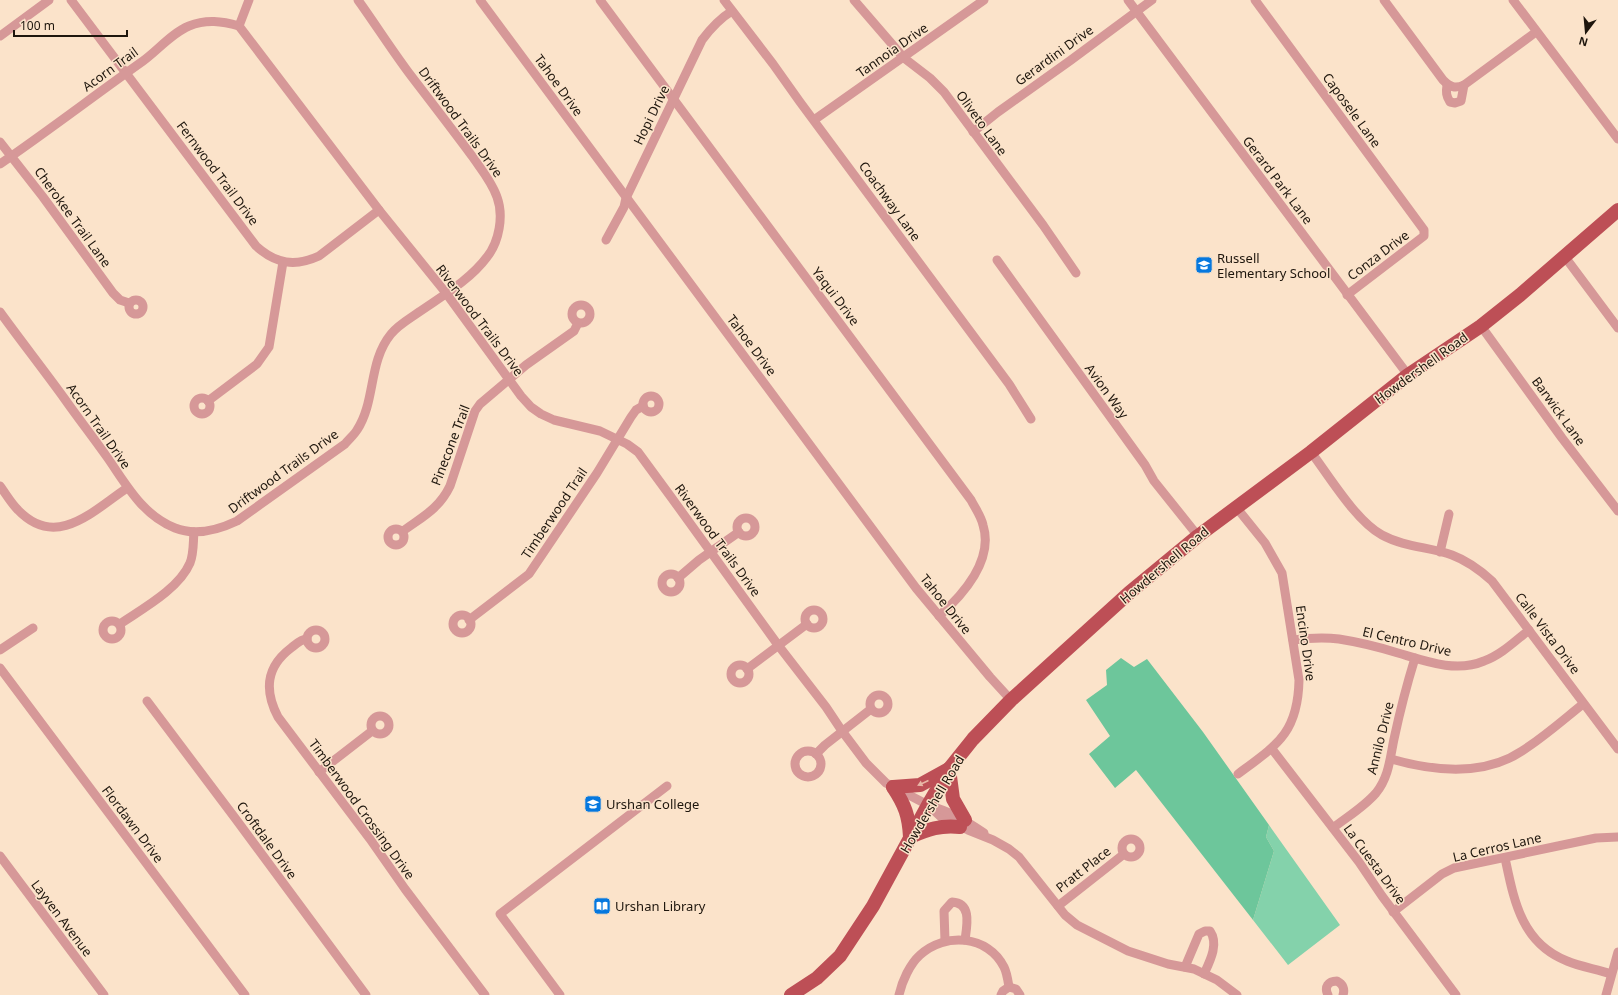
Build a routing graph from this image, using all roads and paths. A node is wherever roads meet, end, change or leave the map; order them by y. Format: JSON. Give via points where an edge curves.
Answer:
{"nodes":[{"id":1,"x":49,"y":0,"type":"edge"},
{"id":2,"x":71,"y":0,"type":"edge"},
{"id":3,"x":249,"y":0,"type":"edge"},
{"id":4,"x":358,"y":0,"type":"edge"},
{"id":5,"x":480,"y":0,"type":"edge"},
{"id":6,"x":600,"y":0,"type":"edge"},
{"id":7,"x":724,"y":0,"type":"edge"},
{"id":8,"x":854,"y":0,"type":"edge"},
{"id":9,"x":984,"y":0,"type":"edge"},
{"id":10,"x":1128,"y":0,"type":"edge"},
{"id":11,"x":1152,"y":0,"type":"edge"},
{"id":12,"x":1255,"y":0,"type":"edge"},
{"id":13,"x":1384,"y":0,"type":"edge"},
{"id":14,"x":1513,"y":0,"type":"edge"},
{"id":15,"x":732,"y":11,"type":"junction"},
{"id":16,"x":1136,"y":11,"type":"junction"},
{"id":17,"x":239,"y":26,"type":"junction"},
{"id":18,"x":1536,"y":32,"type":"junction"},
{"id":19,"x":0,"y":36,"type":"edge"},
{"id":20,"x":904,"y":58,"type":"junction"},
{"id":21,"x":126,"y":72,"type":"junction"},
{"id":22,"x":1447,"y":85,"type":"junction"},
{"id":23,"x":1464,"y":85,"type":"junction"},
{"id":24,"x":674,"y":99,"type":"junction"},
{"id":25,"x":814,"y":120,"type":"junction"},
{"id":26,"x":973,"y":132,"type":"junction"},
{"id":27,"x":1618,"y":139,"type":"edge"},
{"id":28,"x":0,"y":142,"type":"edge"},
{"id":29,"x":10,"y":157,"type":"junction"},
{"id":30,"x":0,"y":164,"type":"edge"},
{"id":31,"x":626,"y":198,"type":"junction"},
{"id":32,"x":379,"y":210,"type":"junction"},
{"id":33,"x":1618,"y":210,"type":"edge"},
{"id":34,"x":1424,"y":236,"type":"joint"},
{"id":35,"x":606,"y":240,"type":"dead end"},
{"id":36,"x":1565,"y":257,"type":"junction"},
{"id":37,"x":997,"y":260,"type":"dead end"},
{"id":38,"x":283,"y":262,"type":"junction"},
{"id":39,"x":1076,"y":273,"type":"dead end"},
{"id":40,"x":446,"y":293,"type":"junction"},
{"id":41,"x":1347,"y":295,"type":"junction"},
{"id":42,"x":129,"y":304,"type":"dead end"},
{"id":43,"x":0,"y":312,"type":"edge"},
{"id":44,"x":578,"y":323,"type":"dead end"},
{"id":45,"x":1481,"y":326,"type":"junction"},
{"id":46,"x":1618,"y":328,"type":"edge"},
{"id":47,"x":1408,"y":375,"type":"junction"},
{"id":48,"x":509,"y":380,"type":"junction"},
{"id":49,"x":208,"y":401,"type":"dead end"},
{"id":50,"x":644,"y":406,"type":"dead end"},
{"id":51,"x":1032,"y":419,"type":"dead end"},
{"id":52,"x":618,"y":439,"type":"junction"},
{"id":53,"x":1311,"y":452,"type":"junction"},
{"id":54,"x":0,"y":486,"type":"edge"},
{"id":55,"x":127,"y":488,"type":"junction"},
{"id":56,"x":1236,"y":507,"type":"junction"},
{"id":57,"x":1618,"y":511,"type":"edge"},
{"id":58,"x":1448,"y":514,"type":"dead end"},
{"id":59,"x":403,"y":531,"type":"dead end"},
{"id":60,"x":194,"y":532,"type":"junction"},
{"id":61,"x":739,"y":532,"type":"dead end"},
{"id":62,"x":1198,"y":536,"type":"junction"},
{"id":63,"x":711,"y":552,"type":"junction"},
{"id":64,"x":1440,"y":552,"type":"junction"},
{"id":65,"x":678,"y":578,"type":"dead end"},
{"id":66,"x":939,"y":616,"type":"junction"},
{"id":67,"x":469,"y":620,"type":"dead end"},
{"id":68,"x":120,"y":624,"type":"dead end"},
{"id":69,"x":807,"y":624,"type":"dead end"},
{"id":70,"x":33,"y":628,"type":"dead end"},
{"id":71,"x":1529,"y":630,"type":"junction"},
{"id":72,"x":307,"y":639,"type":"dead end"},
{"id":73,"x":1293,"y":640,"type":"junction"},
{"id":74,"x":778,"y":645,"type":"junction"},
{"id":75,"x":0,"y":650,"type":"edge"},
{"id":76,"x":1415,"y":658,"type":"junction"},
{"id":77,"x":0,"y":668,"type":"edge"},
{"id":78,"x":747,"y":669,"type":"dead end"},
{"id":79,"x":1012,"y":700,"type":"junction"},
{"id":80,"x":147,"y":701,"type":"dead end"},
{"id":81,"x":1583,"y":704,"type":"junction"},
{"id":82,"x":871,"y":708,"type":"dead end"},
{"id":83,"x":372,"y":730,"type":"dead end"},
{"id":84,"x":842,"y":731,"type":"junction"},
{"id":85,"x":1272,"y":749,"type":"junction"},
{"id":86,"x":1618,"y":749,"type":"edge"},
{"id":87,"x":816,"y":754,"type":"dead end"},
{"id":88,"x":1391,"y":759,"type":"junction"},
{"id":89,"x":949,"y":769,"type":"junction"},
{"id":90,"x":319,"y":772,"type":"junction"},
{"id":91,"x":1238,"y":774,"type":"dead end"},
{"id":92,"x":667,"y":786,"type":"dead end"},
{"id":93,"x":894,"y":787,"type":"junction"},
{"id":94,"x":928,"y":805,"type":"junction"},
{"id":95,"x":962,"y":824,"type":"junction"},
{"id":96,"x":1333,"y":828,"type":"junction"},
{"id":97,"x":910,"y":837,"type":"junction"},
{"id":98,"x":1618,"y":837,"type":"edge"},
{"id":99,"x":1124,"y":854,"type":"dead end"},
{"id":100,"x":0,"y":856,"type":"edge"},
{"id":101,"x":1505,"y":858,"type":"junction"},
{"id":102,"x":1058,"y":906,"type":"junction"},
{"id":103,"x":1393,"y":912,"type":"junction"},
{"id":104,"x":945,"y":940,"type":"junction"},
{"id":105,"x":965,"y":940,"type":"junction"},
{"id":106,"x":1618,"y":952,"type":"edge"},
{"id":107,"x":1184,"y":967,"type":"junction"},
{"id":108,"x":1204,"y":974,"type":"junction"},
{"id":109,"x":1611,"y":974,"type":"junction"},
{"id":110,"x":1009,"y":988,"type":"junction"},
{"id":111,"x":805,"y":989,"type":"edge"},
{"id":112,"x":104,"y":995,"type":"edge"},
{"id":113,"x":245,"y":995,"type":"edge"},
{"id":114,"x":366,"y":995,"type":"edge"},
{"id":115,"x":485,"y":995,"type":"edge"},
{"id":116,"x":560,"y":995,"type":"edge"},
{"id":117,"x":792,"y":995,"type":"edge"},
{"id":118,"x":899,"y":995,"type":"edge"},
{"id":119,"x":1001,"y":995,"type":"edge"},
{"id":120,"x":1020,"y":995,"type":"edge"},
{"id":121,"x":1237,"y":995,"type":"edge"},
{"id":122,"x":1328,"y":995,"type":"edge"},
{"id":123,"x":1342,"y":995,"type":"edge"},
{"id":124,"x":1456,"y":995,"type":"edge"},
{"id":125,"x":1606,"y":995,"type":"edge"}],
"edges":[{"from":1,"to":19,"type":"street"},
{"from":2,"to":21,"type":"street","name":"Fernwood Trail Drive"},
{"from":3,"to":17,"type":"street"},
{"from":4,"to":40,"type":"street","name":"Driftwood Trails Drive","via":[[479,166],[498,198],[499,223],[494,244],[480,266]]},
{"from":5,"to":31,"type":"street","name":"Tahoe Drive"},
{"from":6,"to":24,"type":"street","name":"Yaqui Drive"},
{"from":7,"to":15,"type":"street","name":"Coachway Lane"},
{"from":8,"to":20,"type":"street","name":"Oliveto Lane"},
{"from":9,"to":20,"type":"street","name":"Tannoia Drive"},
{"from":10,"to":16,"type":"street","name":"Gerard Park Lane"},
{"from":11,"to":16,"type":"street","name":"Gerardini Drive"},
{"from":12,"to":34,"type":"street","name":"Caposele Lane","via":[[1424,230]]},
{"from":13,"to":22,"type":"street"},
{"from":14,"to":18,"type":"street"},
{"from":15,"to":24,"type":"street","name":"Hopi Drive","via":[[702,40]]},
{"from":15,"to":25,"type":"street","name":"Coachway Lane"},
{"from":16,"to":26,"type":"street","name":"Gerardini Drive"},
{"from":16,"to":41,"type":"street","name":"Gerard Park Lane"},
{"from":17,"to":21,"type":"street","name":"Acorn Trail","via":[[212,21],[188,26]]},
{"from":17,"to":32,"type":"street","name":"Riverwood Trails Drive"},
{"from":18,"to":23,"type":"street"},
{"from":18,"to":27,"type":"street"},
{"from":20,"to":25,"type":"street","name":"Tannoia Drive"},
{"from":20,"to":26,"type":"street","name":"Oliveto Lane","via":[[944,92]]},
{"from":21,"to":29,"type":"street","name":"Acorn Trail"},
{"from":21,"to":38,"type":"street","name":"Fernwood Trail Drive","via":[[256,246],[265,254]]},
{"from":22,"to":23,"type":"street","via":[[1458,88]]},
{"from":22,"to":23,"type":"street","via":[[1447,98],[1455,103],[1461,101]]},
{"from":24,"to":31,"type":"street","name":"Hopi Drive"},
{"from":24,"to":66,"type":"street","name":"Yaqui Drive","via":[[978,512],[984,526],[982,558],[963,592]]},
{"from":25,"to":51,"type":"street","name":"Coachway Lane","via":[[1009,384]]},
{"from":26,"to":39,"type":"street","name":"Oliveto Lane"},
{"from":28,"to":29,"type":"street","name":"Cherokee Trail Lane"},
{"from":29,"to":30,"type":"street","name":"Acorn Trail"},
{"from":29,"to":42,"type":"street","name":"Cherokee Trail Lane","via":[[43,197],[112,293]]},
{"from":31,"to":35,"type":"street","name":"Hopi Drive"},
{"from":31,"to":66,"type":"street","name":"Tahoe Drive"},
{"from":32,"to":38,"type":"street","name":"Fernwood Trail Drive","via":[[319,256],[310,260]]},
{"from":32,"to":40,"type":"street","name":"Riverwood Trails Drive"},
{"from":33,"to":36,"type":"main road","name":"Howdershell Road"},
{"from":34,"to":41,"type":"street","name":"Conza Drive"},
{"from":36,"to":45,"type":"main road","name":"Howdershell Road"},
{"from":36,"to":46,"type":"street"},
{"from":37,"to":62,"type":"street","name":"Avion Way","via":[[1154,481]]},
{"from":38,"to":49,"type":"street","via":[[269,347],[257,364]]},
{"from":40,"to":48,"type":"street","name":"Riverwood Trails Drive"},
{"from":40,"to":60,"type":"street","name":"Driftwood Trails Drive","via":[[402,323],[391,334],[374,369],[363,419],[345,444],[237,521],[224,527]]},
{"from":41,"to":47,"type":"street","name":"Gerard Park Lane"},
{"from":43,"to":55,"type":"street","name":"Acorn Trail Drive"},
{"from":44,"to":48,"type":"street","name":"Pinecone Trail","via":[[574,332]]},
{"from":45,"to":47,"type":"main road","name":"Howdershell Road"},
{"from":45,"to":57,"type":"street","name":"Barwick Lane"},
{"from":47,"to":53,"type":"main road","name":"Howdershell Road"},
{"from":48,"to":52,"type":"street","name":"Riverwood Trails Drive","via":[[531,407],[541,414],[554,420],[600,431]]},
{"from":48,"to":59,"type":"street","name":"Pinecone Trail","via":[[489,395],[475,411],[444,498]]},
{"from":50,"to":52,"type":"street","name":"Timberwood Trail","via":[[636,410]]},
{"from":52,"to":63,"type":"street","name":"Riverwood Trails Drive","via":[[638,452]]},
{"from":52,"to":67,"type":"street","name":"Timberwood Trail","via":[[529,574]]},
{"from":53,"to":56,"type":"main road","name":"Howdershell Road"},
{"from":53,"to":64,"type":"street","name":"Calle Vista Drive","via":[[1350,506],[1372,528],[1400,543]]},
{"from":54,"to":55,"type":"street","via":[[18,510],[31,521],[47,528],[63,527],[78,522]]},
{"from":55,"to":60,"type":"street","name":"Acorn Trail Drive","via":[[158,519],[176,528]]},
{"from":56,"to":62,"type":"main road","name":"Howdershell Road"},
{"from":56,"to":73,"type":"street","name":"Encino Drive","via":[[1265,544],[1282,573]]},
{"from":58,"to":64,"type":"street"},
{"from":60,"to":68,"type":"street","via":[[190,562],[178,582]]},
{"from":61,"to":63,"type":"street"},
{"from":62,"to":79,"type":"main road","name":"Howdershell Road","via":[[1129,593]]},
{"from":63,"to":65,"type":"street"},
{"from":63,"to":74,"type":"street","name":"Riverwood Trails Drive"},
{"from":64,"to":71,"type":"street","name":"Calle Vista Drive","via":[[1469,562],[1485,574]]},
{"from":66,"to":79,"type":"street","name":"Tahoe Drive","via":[[990,678]]},
{"from":69,"to":74,"type":"street"},
{"from":70,"to":75,"type":"street"},
{"from":71,"to":76,"type":"street","name":"El Centro Drive","via":[[1495,655],[1474,664],[1440,664]]},
{"from":71,"to":81,"type":"street","name":"Calle Vista Drive"},
{"from":72,"to":90,"type":"street","name":"Timberwood Crossing Drive","via":[[303,639],[282,654],[275,664],[269,691],[271,703],[278,717]]},
{"from":73,"to":76,"type":"street","name":"El Centro Drive","via":[[1339,639]]},
{"from":73,"to":85,"type":"street","name":"Encino Drive","via":[[1299,680],[1298,697],[1287,732]]},
{"from":74,"to":78,"type":"street"},
{"from":74,"to":84,"type":"street","name":"Riverwood Trails Drive"},
{"from":76,"to":88,"type":"street","name":"Annilo Drive","via":[[1407,683]]},
{"from":77,"to":113,"type":"street","name":"Flordawn Drive"},
{"from":79,"to":89,"type":"main road","name":"Howdershell Road","via":[[973,738]]},
{"from":80,"to":114,"type":"street","name":"Croftdale Drive"},
{"from":81,"to":86,"type":"street","name":"Calle Vista Drive"},
{"from":81,"to":88,"type":"street","via":[[1521,752],[1494,764],[1447,770],[1411,765]]},
{"from":82,"to":84,"type":"street"},
{"from":83,"to":90,"type":"street"},
{"from":84,"to":87,"type":"street"},
{"from":84,"to":93,"type":"street","name":"Riverwood Trails Drive","via":[[866,763],[886,783]]},
{"from":85,"to":91,"type":"street","name":"Encino Drive"},
{"from":85,"to":96,"type":"street","name":"La Cuesta Drive"},
{"from":88,"to":96,"type":"street","name":"Annilo Drive","via":[[1388,773],[1376,794]]},
{"from":89,"to":93,"type":"main road","one_way":true,"via":[[920,785]]},
{"from":89,"to":94,"type":"main road","name":"Howdershell Road"},
{"from":89,"to":95,"type":"main road","via":[[953,798]]},
{"from":90,"to":115,"type":"street","name":"Timberwood Crossing Drive"},
{"from":92,"to":116,"type":"street","via":[[500,914]]},
{"from":93,"to":94,"type":"street","name":"Riverwood Trails Drive"},
{"from":93,"to":97,"type":"main road","via":[[907,811]]},
{"from":94,"to":95,"type":"street","name":"Riverwood Trails Drive","via":[[944,809]]},
{"from":94,"to":97,"type":"main road","name":"Howdershell Road"},
{"from":95,"to":97,"type":"main road","via":[[940,826]]},
{"from":95,"to":102,"type":"street","name":"Riverwood Trails Drive","via":[[1019,857]]},
{"from":96,"to":103,"type":"street","name":"La Cuesta Drive"},
{"from":97,"to":111,"type":"main road","name":"Howdershell Road","via":[[858,931],[840,956]]},
{"from":98,"to":101,"type":"street","name":"La Cerros Lane","via":[[1596,838]]},
{"from":99,"to":102,"type":"street","name":"Pratt Place"},
{"from":100,"to":112,"type":"street","name":"Layven Avenue"},
{"from":101,"to":103,"type":"street","name":"La Cerros Lane","via":[[1454,868],[1442,874]]},
{"from":101,"to":109,"type":"street","via":[[1520,917],[1545,949],[1567,961]]},
{"from":102,"to":107,"type":"street","via":[[1077,925],[1109,942],[1143,956]]},
{"from":103,"to":124,"type":"street","name":"La Cuesta Drive"},
{"from":104,"to":105,"type":"street"},
{"from":104,"to":105,"type":"street","via":[[944,911],[952,902],[958,902],[966,910]]},
{"from":104,"to":118,"type":"street","via":[[919,955],[909,970]]},
{"from":105,"to":110,"type":"street","via":[[978,943],[994,953],[1004,967]]},
{"from":106,"to":109,"type":"street"},
{"from":107,"to":108,"type":"street"},
{"from":107,"to":108,"type":"street","via":[[1199,934],[1210,931],[1215,940]]},
{"from":108,"to":121,"type":"street"},
{"from":109,"to":125,"type":"street"},
{"from":110,"to":119,"type":"street"},
{"from":110,"to":120,"type":"street","via":[[1016,990]]},
{"from":111,"to":117,"type":"main road","name":"Howdershell Road"},
{"from":122,"to":123,"type":"street","via":[[1327,985],[1337,981],[1344,988]]}]}
